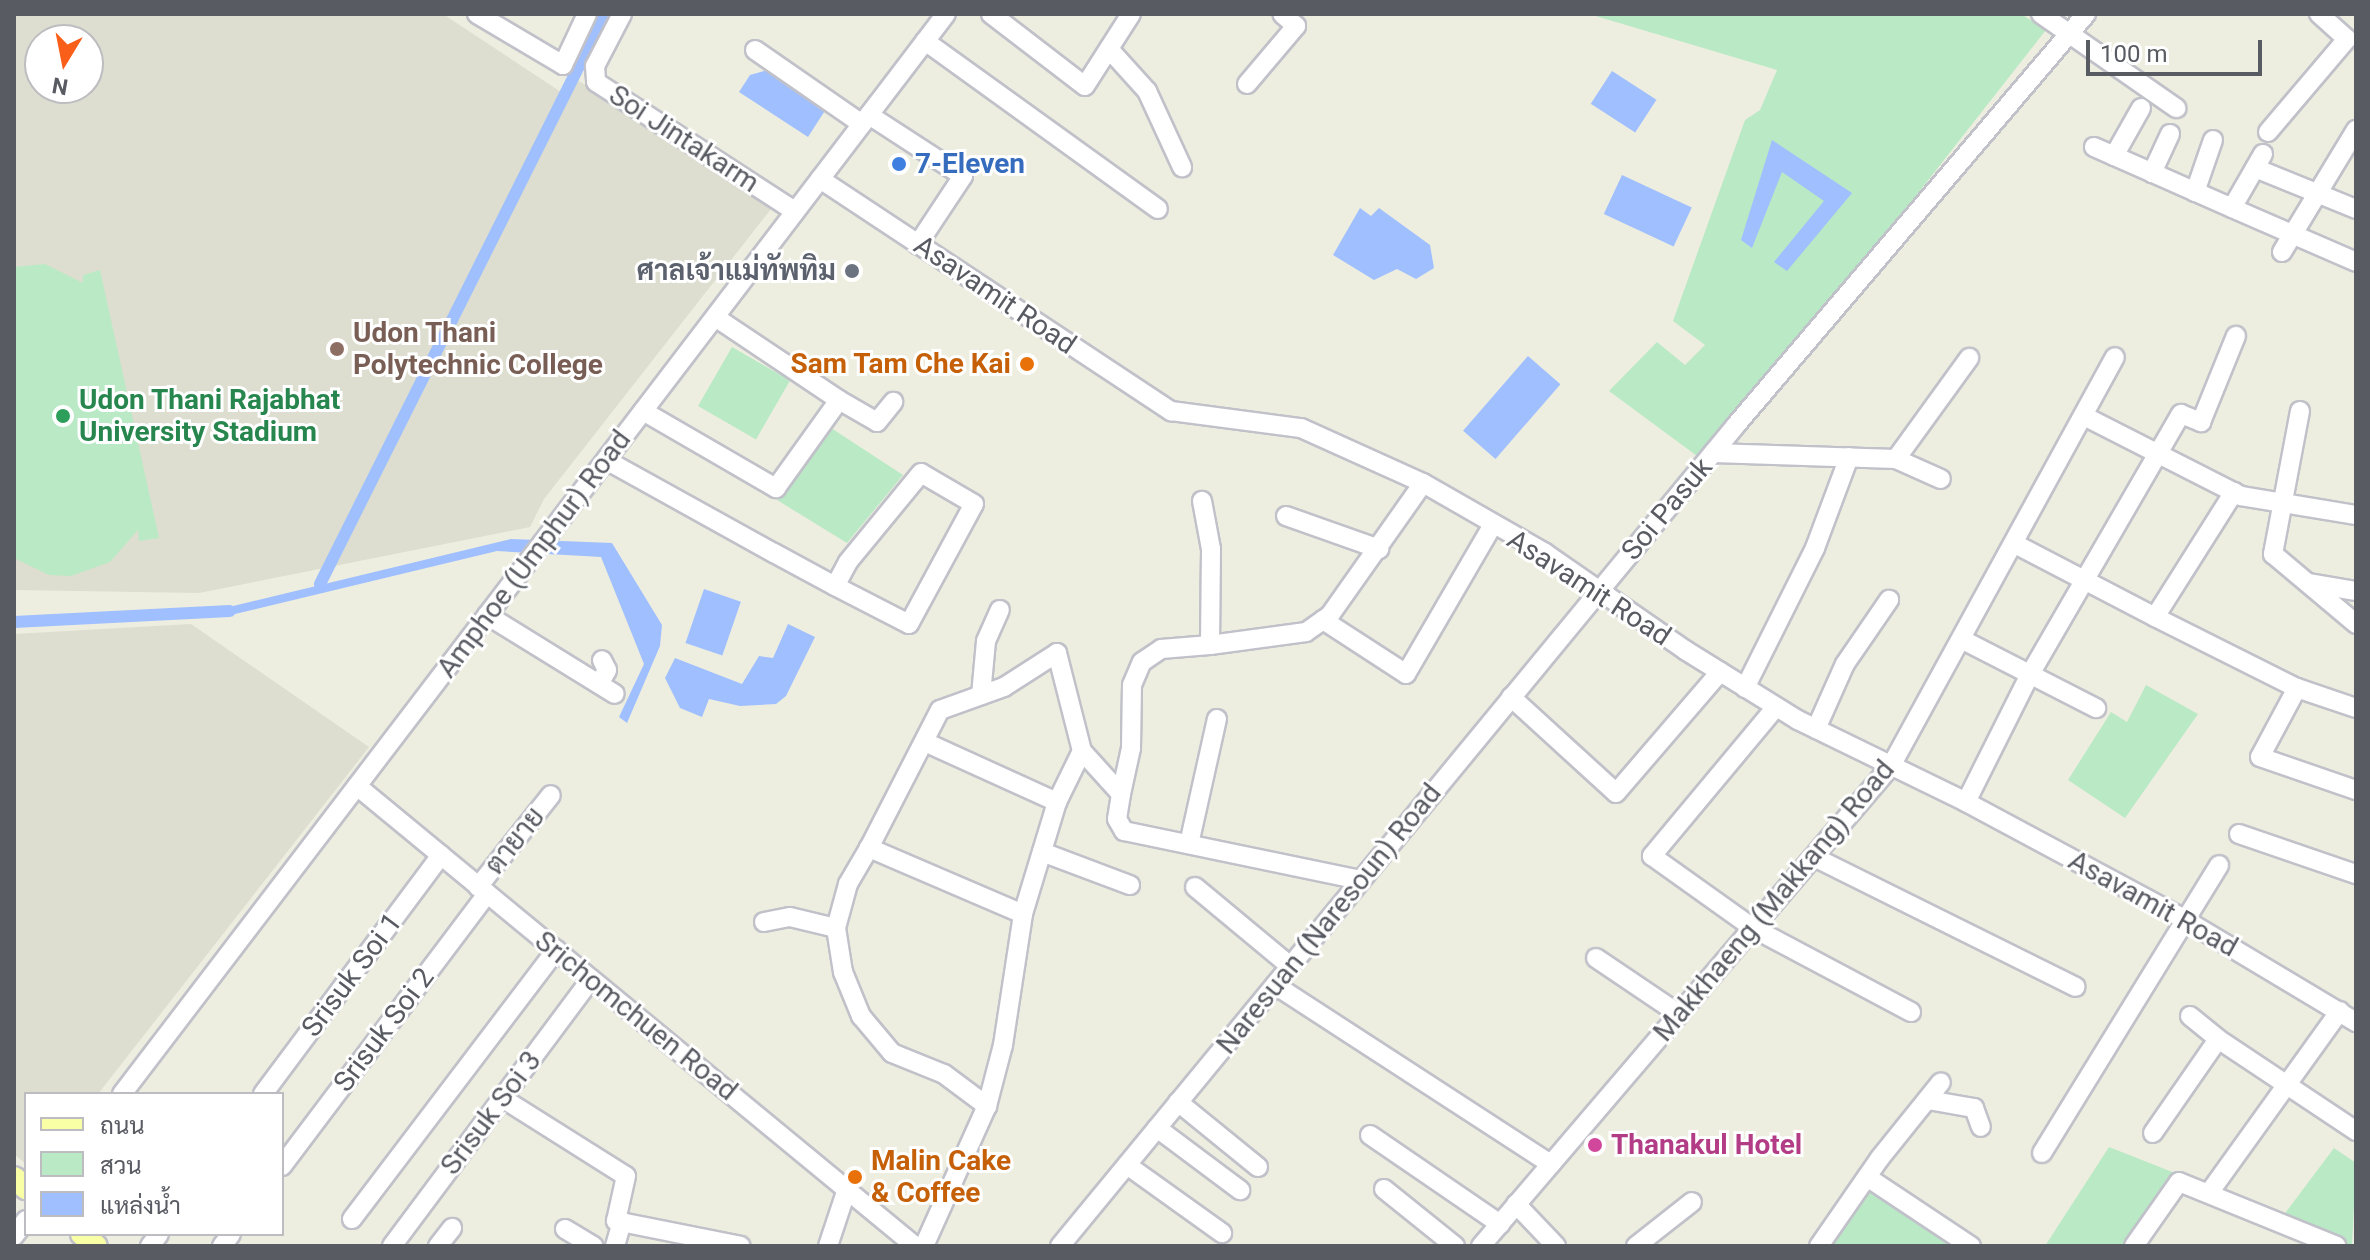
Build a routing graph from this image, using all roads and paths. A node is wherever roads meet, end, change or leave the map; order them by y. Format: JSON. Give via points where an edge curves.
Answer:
{"nodes":[{"id":1,"x":477,"y":14,"type":"edge"},
{"id":2,"x":587,"y":14,"type":"edge"},
{"id":3,"x":622,"y":14,"type":"edge"},
{"id":4,"x":946,"y":14,"type":"edge"},
{"id":5,"x":991,"y":14,"type":"edge"},
{"id":6,"x":1131,"y":14,"type":"edge"},
{"id":7,"x":1282,"y":14,"type":"edge"},
{"id":8,"x":2041,"y":14,"type":"edge"},
{"id":9,"x":2086,"y":14,"type":"edge"},
{"id":10,"x":2319,"y":14,"type":"edge"},
{"id":11,"x":2068,"y":31,"type":"junction"},
{"id":12,"x":925,"y":41,"type":"junction"},
{"id":13,"x":2351,"y":42,"type":"edge"},
{"id":14,"x":1109,"y":49,"type":"junction"},
{"id":15,"x":755,"y":50,"type":"dead end"},
{"id":16,"x":1247,"y":84,"type":"dead end"},
{"id":17,"x":2141,"y":108,"type":"dead end"},
{"id":18,"x":2176,"y":108,"type":"dead end"},
{"id":19,"x":866,"y":119,"type":"junction"},
{"id":20,"x":2356,"y":130,"type":"edge"},
{"id":21,"x":2268,"y":132,"type":"dead end"},
{"id":22,"x":2170,"y":134,"type":"dead end"},
{"id":23,"x":2213,"y":140,"type":"dead end"},
{"id":24,"x":2094,"y":147,"type":"dead end"},
{"id":25,"x":2114,"y":156,"type":"junction"},
{"id":26,"x":1182,"y":167,"type":"dead end"},
{"id":27,"x":2152,"y":173,"type":"junction"},
{"id":28,"x":820,"y":179,"type":"junction"},
{"id":29,"x":2316,"y":189,"type":"junction"},
{"id":30,"x":2195,"y":192,"type":"junction"},
{"id":31,"x":2232,"y":208,"type":"junction"},
{"id":32,"x":1158,"y":209,"type":"dead end"},
{"id":33,"x":2356,"y":209,"type":"edge"},
{"id":34,"x":795,"y":211,"type":"junction"},
{"id":35,"x":2291,"y":234,"type":"junction"},
{"id":36,"x":918,"y":244,"type":"junction"},
{"id":37,"x":2282,"y":252,"type":"dead end"},
{"id":38,"x":2356,"y":262,"type":"edge"},
{"id":39,"x":715,"y":317,"type":"junction"},
{"id":40,"x":2236,"y":336,"type":"dead end"},
{"id":41,"x":2115,"y":357,"type":"dead end"},
{"id":42,"x":1969,"y":358,"type":"dead end"},
{"id":43,"x":839,"y":400,"type":"junction"},
{"id":44,"x":893,"y":402,"type":"dead end"},
{"id":45,"x":643,"y":411,"type":"junction"},
{"id":46,"x":2300,"y":411,"type":"dead end"},
{"id":47,"x":2086,"y":417,"type":"junction"},
{"id":48,"x":2158,"y":452,"type":"junction"},
{"id":49,"x":1713,"y":453,"type":"junction"},
{"id":50,"x":1849,"y":457,"type":"junction"},
{"id":51,"x":1896,"y":459,"type":"junction"},
{"id":52,"x":606,"y":460,"type":"junction"},
{"id":53,"x":1941,"y":479,"type":"dead end"},
{"id":54,"x":1423,"y":483,"type":"junction"},
{"id":55,"x":2234,"y":492,"type":"junction"},
{"id":56,"x":1202,"y":501,"type":"dead end"},
{"id":57,"x":2285,"y":503,"type":"junction"},
{"id":58,"x":2356,"y":515,"type":"edge"},
{"id":59,"x":1286,"y":516,"type":"dead end"},
{"id":60,"x":1492,"y":526,"type":"junction"},
{"id":61,"x":2015,"y":544,"type":"junction"},
{"id":62,"x":1379,"y":549,"type":"junction"},
{"id":63,"x":2085,"y":580,"type":"junction"},
{"id":64,"x":2307,"y":583,"type":"junction"},
{"id":65,"x":835,"y":586,"type":"junction"},
{"id":66,"x":2356,"y":591,"type":"edge"},
{"id":67,"x":1598,"y":592,"type":"junction"},
{"id":68,"x":1889,"y":600,"type":"dead end"},
{"id":69,"x":1000,"y":610,"type":"dead end"},
{"id":70,"x":487,"y":615,"type":"junction"},
{"id":71,"x":2155,"y":617,"type":"junction"},
{"id":72,"x":1323,"y":620,"type":"junction"},
{"id":73,"x":2356,"y":624,"type":"edge"},
{"id":74,"x":1961,"y":639,"type":"junction"},
{"id":75,"x":1210,"y":645,"type":"junction"},
{"id":76,"x":602,"y":660,"type":"dead end"},
{"id":77,"x":1720,"y":672,"type":"junction"},
{"id":78,"x":2029,"y":676,"type":"junction"},
{"id":79,"x":1745,"y":688,"type":"junction"},
{"id":80,"x":2297,"y":688,"type":"junction"},
{"id":81,"x":981,"y":695,"type":"junction"},
{"id":82,"x":1511,"y":697,"type":"junction"},
{"id":83,"x":1776,"y":707,"type":"junction"},
{"id":84,"x":2096,"y":708,"type":"dead end"},
{"id":85,"x":2356,"y":708,"type":"edge"},
{"id":86,"x":1217,"y":719,"type":"dead end"},
{"id":87,"x":1816,"y":729,"type":"junction"},
{"id":88,"x":927,"y":743,"type":"junction"},
{"id":89,"x":1082,"y":751,"type":"junction"},
{"id":90,"x":1891,"y":766,"type":"junction"},
{"id":91,"x":357,"y":786,"type":"junction"},
{"id":92,"x":2356,"y":790,"type":"edge"},
{"id":93,"x":1121,"y":794,"type":"junction"},
{"id":94,"x":551,"y":795,"type":"dead end"},
{"id":95,"x":1057,"y":802,"type":"junction"},
{"id":96,"x":1966,"y":802,"type":"junction"},
{"id":97,"x":2239,"y":834,"type":"dead end"},
{"id":98,"x":1189,"y":844,"type":"junction"},
{"id":99,"x":869,"y":848,"type":"junction"},
{"id":100,"x":1042,"y":852,"type":"junction"},
{"id":101,"x":441,"y":855,"type":"junction"},
{"id":102,"x":1814,"y":857,"type":"junction"},
{"id":103,"x":2219,"y":865,"type":"dead end"},
{"id":104,"x":2356,"y":874,"type":"edge"},
{"id":105,"x":1361,"y":880,"type":"junction"},
{"id":106,"x":1130,"y":885,"type":"dead end"},
{"id":107,"x":1195,"y":887,"type":"dead end"},
{"id":108,"x":483,"y":890,"type":"junction"},
{"id":109,"x":1023,"y":914,"type":"junction"},
{"id":110,"x":2182,"y":918,"type":"junction"},
{"id":111,"x":764,"y":922,"type":"dead end"},
{"id":112,"x":836,"y":928,"type":"junction"},
{"id":113,"x":1753,"y":928,"type":"junction"},
{"id":114,"x":556,"y":950,"type":"junction"},
{"id":115,"x":1596,"y":958,"type":"dead end"},
{"id":116,"x":1290,"y":966,"type":"junction"},
{"id":117,"x":591,"y":979,"type":"junction"},
{"id":118,"x":1275,"y":985,"type":"junction"},
{"id":119,"x":2076,"y":987,"type":"dead end"},
{"id":120,"x":1911,"y":1012,"type":"dead end"},
{"id":121,"x":1679,"y":1014,"type":"junction"},
{"id":122,"x":2190,"y":1016,"type":"dead end"},
{"id":123,"x":2352,"y":1018,"type":"edge"},
{"id":124,"x":2218,"y":1039,"type":"junction"},
{"id":125,"x":1941,"y":1082,"type":"dead end"},
{"id":126,"x":2283,"y":1084,"type":"junction"},
{"id":127,"x":124,"y":1092,"type":"edge"},
{"id":128,"x":264,"y":1092,"type":"edge"},
{"id":129,"x":502,"y":1098,"type":"junction"},
{"id":130,"x":1928,"y":1100,"type":"junction"},
{"id":131,"x":1178,"y":1102,"type":"junction"},
{"id":132,"x":987,"y":1106,"type":"junction"},
{"id":133,"x":1981,"y":1127,"type":"dead end"},
{"id":134,"x":1157,"y":1128,"type":"junction"},
{"id":135,"x":2356,"y":1131,"type":"edge"},
{"id":136,"x":2153,"y":1133,"type":"dead end"},
{"id":137,"x":1370,"y":1135,"type":"dead end"},
{"id":138,"x":2042,"y":1153,"type":"dead end"},
{"id":139,"x":284,"y":1163,"type":"edge"},
{"id":140,"x":1551,"y":1164,"type":"junction"},
{"id":141,"x":1127,"y":1165,"type":"junction"},
{"id":142,"x":1258,"y":1167,"type":"dead end"},
{"id":143,"x":1867,"y":1177,"type":"junction"},
{"id":144,"x":847,"y":1189,"type":"junction"},
{"id":145,"x":1384,"y":1189,"type":"dead end"},
{"id":146,"x":1240,"y":1190,"type":"dead end"},
{"id":147,"x":2209,"y":1193,"type":"junction"},
{"id":148,"x":1692,"y":1202,"type":"dead end"},
{"id":149,"x":1516,"y":1204,"type":"junction"},
{"id":150,"x":352,"y":1219,"type":"dead end"},
{"id":151,"x":622,"y":1222,"type":"junction"},
{"id":152,"x":1500,"y":1224,"type":"junction"},
{"id":153,"x":452,"y":1228,"type":"dead end"},
{"id":154,"x":565,"y":1229,"type":"dead end"},
{"id":155,"x":1222,"y":1233,"type":"dead end"},
{"id":156,"x":392,"y":1246,"type":"edge"},
{"id":157,"x":438,"y":1246,"type":"edge"},
{"id":158,"x":593,"y":1246,"type":"edge"},
{"id":159,"x":615,"y":1246,"type":"edge"},
{"id":160,"x":741,"y":1246,"type":"edge"},
{"id":161,"x":828,"y":1246,"type":"edge"},
{"id":162,"x":915,"y":1246,"type":"edge"},
{"id":163,"x":924,"y":1246,"type":"edge"},
{"id":164,"x":1060,"y":1246,"type":"edge"},
{"id":165,"x":1455,"y":1246,"type":"edge"},
{"id":166,"x":1481,"y":1246,"type":"edge"},
{"id":167,"x":1556,"y":1246,"type":"edge"},
{"id":168,"x":1636,"y":1246,"type":"edge"},
{"id":169,"x":1819,"y":1246,"type":"edge"},
{"id":170,"x":1971,"y":1246,"type":"edge"},
{"id":171,"x":2134,"y":1246,"type":"edge"},
{"id":172,"x":2337,"y":1246,"type":"edge"}],
"edges":[{"from":1,"to":2,"type":"street","via":[[563,65]]},
{"from":3,"to":34,"type":"street","name":"Soi Jintakarm","via":[[595,66],[596,82]]},
{"from":4,"to":12,"type":"street","name":"Amphoe (Umphur) Road"},
{"from":5,"to":14,"type":"street","via":[[1085,86]]},
{"from":6,"to":14,"type":"street"},
{"from":7,"to":16,"type":"street","via":[[1296,26]]},
{"from":8,"to":11,"type":"street"},
{"from":9,"to":11,"type":"street","name":"Soi Pasuk"},
{"from":10,"to":13,"type":"street"},
{"from":11,"to":18,"type":"street"},
{"from":11,"to":49,"type":"street","name":"Soi Pasuk"},
{"from":12,"to":19,"type":"street","name":"Amphoe (Umphur) Road"},
{"from":12,"to":32,"type":"street"},
{"from":13,"to":21,"type":"street"},
{"from":14,"to":26,"type":"street","via":[[1147,91]]},
{"from":15,"to":19,"type":"street"},
{"from":17,"to":25,"type":"street"},
{"from":19,"to":28,"type":"street","name":"Amphoe (Umphur) Road"},
{"from":19,"to":36,"type":"street","via":[[963,176]]},
{"from":20,"to":29,"type":"street"},
{"from":22,"to":27,"type":"street"},
{"from":23,"to":30,"type":"street"},
{"from":24,"to":25,"type":"street"},
{"from":25,"to":27,"type":"street"},
{"from":27,"to":30,"type":"street"},
{"from":28,"to":34,"type":"street","name":"Amphoe (Umphur) Road"},
{"from":28,"to":36,"type":"street","name":"Asavamit Road"},
{"from":29,"to":31,"type":"street","via":[[2259,161]]},
{"from":29,"to":33,"type":"street"},
{"from":29,"to":35,"type":"street"},
{"from":30,"to":31,"type":"street"},
{"from":31,"to":35,"type":"street"},
{"from":34,"to":39,"type":"street","name":"Amphoe (Umphur) Road"},
{"from":35,"to":37,"type":"street"},
{"from":35,"to":38,"type":"street"},
{"from":36,"to":54,"type":"street","name":"Asavamit Road","via":[[1171,411],[1301,428]]},
{"from":39,"to":43,"type":"street"},
{"from":39,"to":45,"type":"street","name":"Amphoe (Umphur) Road"},
{"from":40,"to":48,"type":"street","via":[[2201,422],[2181,414]]},
{"from":41,"to":47,"type":"street","name":"Makkhaeng (Makkang) Road"},
{"from":42,"to":51,"type":"street"},
{"from":43,"to":44,"type":"street","via":[[877,422]]},
{"from":43,"to":45,"type":"street","via":[[776,488]]},
{"from":45,"to":52,"type":"street","name":"Amphoe (Umphur) Road"},
{"from":46,"to":57,"type":"street"},
{"from":47,"to":48,"type":"street"},
{"from":47,"to":61,"type":"street","name":"Makkhaeng (Makkang) Road"},
{"from":48,"to":55,"type":"street"},
{"from":48,"to":63,"type":"street"},
{"from":49,"to":50,"type":"street"},
{"from":49,"to":67,"type":"street","name":"Soi Pasuk"},
{"from":50,"to":51,"type":"street"},
{"from":50,"to":79,"type":"street","via":[[1815,548]]},
{"from":51,"to":53,"type":"street"},
{"from":52,"to":65,"type":"street"},
{"from":52,"to":70,"type":"street","name":"Amphoe (Umphur) Road"},
{"from":54,"to":60,"type":"street","name":"Asavamit Road"},
{"from":54,"to":62,"type":"street"},
{"from":55,"to":57,"type":"street"},
{"from":55,"to":71,"type":"street"},
{"from":56,"to":75,"type":"street","via":[[1211,549]]},
{"from":57,"to":58,"type":"street"},
{"from":57,"to":64,"type":"street","via":[[2273,554]]},
{"from":59,"to":62,"type":"street"},
{"from":60,"to":67,"type":"street","name":"Asavamit Road","via":[[1545,553]]},
{"from":60,"to":72,"type":"street","via":[[1406,674]]},
{"from":61,"to":63,"type":"street"},
{"from":61,"to":74,"type":"street","name":"Makkhaeng (Makkang) Road"},
{"from":62,"to":72,"type":"street"},
{"from":63,"to":71,"type":"street"},
{"from":63,"to":78,"type":"street"},
{"from":64,"to":66,"type":"street"},
{"from":64,"to":73,"type":"street"},
{"from":65,"to":65,"type":"street","via":[[909,624],[974,504],[921,473],[848,562]]},
{"from":67,"to":77,"type":"street","name":"Asavamit Road"},
{"from":67,"to":82,"type":"street","name":"Naresuan (Naresoun) Road"},
{"from":68,"to":87,"type":"street","via":[[1845,664]]},
{"from":69,"to":81,"type":"street","via":[[986,641]]},
{"from":70,"to":76,"type":"street","via":[[607,689]]},
{"from":70,"to":91,"type":"street","name":"Amphoe (Umphur) Road"},
{"from":71,"to":80,"type":"street"},
{"from":72,"to":75,"type":"street","via":[[1306,632]]},
{"from":74,"to":78,"type":"street"},
{"from":74,"to":90,"type":"street","name":"Makkhaeng (Makkang) Road"},
{"from":75,"to":93,"type":"street","via":[[1161,649],[1142,662],[1132,685],[1131,748]]},
{"from":77,"to":79,"type":"street","name":"Asavamit Road"},
{"from":77,"to":82,"type":"street","via":[[1616,793]]},
{"from":78,"to":84,"type":"street"},
{"from":78,"to":96,"type":"street"},
{"from":79,"to":83,"type":"street","name":"Asavamit Road"},
{"from":80,"to":85,"type":"street"},
{"from":80,"to":92,"type":"street","via":[[2260,757]]},
{"from":81,"to":88,"type":"street","via":[[940,710]]},
{"from":81,"to":89,"type":"street","via":[[1057,653]]},
{"from":82,"to":105,"type":"street","name":"Naresuan (Naresoun) Road"},
{"from":83,"to":87,"type":"street","name":"Asavamit Road"},
{"from":83,"to":113,"type":"street","via":[[1652,856]]},
{"from":86,"to":98,"type":"street"},
{"from":87,"to":90,"type":"street","name":"Asavamit Road"},
{"from":88,"to":95,"type":"street"},
{"from":88,"to":99,"type":"street"},
{"from":89,"to":93,"type":"street"},
{"from":89,"to":95,"type":"street"},
{"from":90,"to":96,"type":"street","name":"Asavamit Road"},
{"from":90,"to":102,"type":"street","name":"Makkhaeng (Makkang) Road"},
{"from":91,"to":101,"type":"street","name":"Srichomchuen Road"},
{"from":91,"to":127,"type":"street","name":"Amphoe (Umphur) Road"},
{"from":93,"to":98,"type":"street","via":[[1117,819],[1124,831]]},
{"from":94,"to":108,"type":"street","name":"ตายาย"},
{"from":95,"to":100,"type":"street"},
{"from":96,"to":110,"type":"street","name":"Asavamit Road"},
{"from":97,"to":104,"type":"street"},
{"from":98,"to":105,"type":"street"},
{"from":99,"to":109,"type":"street"},
{"from":99,"to":112,"type":"street","via":[[848,884]]},
{"from":100,"to":106,"type":"street"},
{"from":100,"to":109,"type":"street"},
{"from":101,"to":108,"type":"street","name":"Srichomchuen Road"},
{"from":101,"to":128,"type":"street","name":"Srisuk Soi 1"},
{"from":102,"to":113,"type":"street","name":"Makkhaeng (Makkang) Road"},
{"from":102,"to":119,"type":"street"},
{"from":103,"to":110,"type":"street"},
{"from":105,"to":116,"type":"street","name":"Naresuan (Naresoun) Road"},
{"from":107,"to":116,"type":"street"},
{"from":108,"to":114,"type":"street","name":"Srichomchuen Road"},
{"from":108,"to":139,"type":"street","name":"Srisuk Soi 2"},
{"from":109,"to":132,"type":"street","via":[[1003,1045]]},
{"from":110,"to":123,"type":"street","name":"Asavamit Road"},
{"from":110,"to":138,"type":"street"},
{"from":111,"to":112,"type":"street","via":[[790,917]]},
{"from":112,"to":132,"type":"street","via":[[843,972],[861,1016],[892,1053],[944,1074]]},
{"from":113,"to":120,"type":"street"},
{"from":113,"to":121,"type":"street","name":"Makkhaeng (Makkang) Road"},
{"from":114,"to":117,"type":"street","name":"Srichomchuen Road"},
{"from":114,"to":150,"type":"street"},
{"from":115,"to":121,"type":"street"},
{"from":116,"to":118,"type":"street","name":"Naresuan (Naresoun) Road"},
{"from":117,"to":129,"type":"street","name":"Srisuk Soi 3"},
{"from":117,"to":144,"type":"street","name":"Srichomchuen Road"},
{"from":118,"to":131,"type":"street","name":"Naresuan (Naresoun) Road"},
{"from":118,"to":140,"type":"street"},
{"from":121,"to":140,"type":"street","name":"Makkhaeng (Makkang) Road"},
{"from":122,"to":124,"type":"street"},
{"from":123,"to":126,"type":"street"},
{"from":124,"to":126,"type":"street"},
{"from":124,"to":136,"type":"street"},
{"from":125,"to":130,"type":"street"},
{"from":126,"to":135,"type":"street"},
{"from":126,"to":147,"type":"street"},
{"from":129,"to":151,"type":"street","via":[[626,1176],[616,1221]]},
{"from":129,"to":156,"type":"street","name":"Srisuk Soi 3"},
{"from":130,"to":133,"type":"street","via":[[1974,1108]]},
{"from":130,"to":143,"type":"street"},
{"from":131,"to":134,"type":"street","name":"Naresuan (Naresoun) Road"},
{"from":131,"to":142,"type":"street"},
{"from":132,"to":163,"type":"street"},
{"from":134,"to":141,"type":"street","name":"Naresuan (Naresoun) Road"},
{"from":134,"to":146,"type":"street"},
{"from":137,"to":152,"type":"street"},
{"from":140,"to":149,"type":"street","name":"Makkhaeng (Makkang) Road"},
{"from":141,"to":155,"type":"street"},
{"from":141,"to":164,"type":"street","name":"Naresuan (Naresoun) Road"},
{"from":143,"to":169,"type":"street"},
{"from":143,"to":170,"type":"street"},
{"from":144,"to":161,"type":"street"},
{"from":144,"to":162,"type":"street","name":"Srichomchuen Road"},
{"from":145,"to":165,"type":"street"},
{"from":147,"to":171,"type":"street","via":[[2179,1182]]},
{"from":147,"to":172,"type":"street"},
{"from":148,"to":168,"type":"street"},
{"from":149,"to":152,"type":"street","name":"Makkhaeng (Makkang) Road"},
{"from":149,"to":167,"type":"street"},
{"from":151,"to":159,"type":"street"},
{"from":151,"to":160,"type":"street"},
{"from":152,"to":166,"type":"street","name":"Makkhaeng (Makkang) Road"},
{"from":153,"to":157,"type":"street"},
{"from":154,"to":158,"type":"street"}]}
